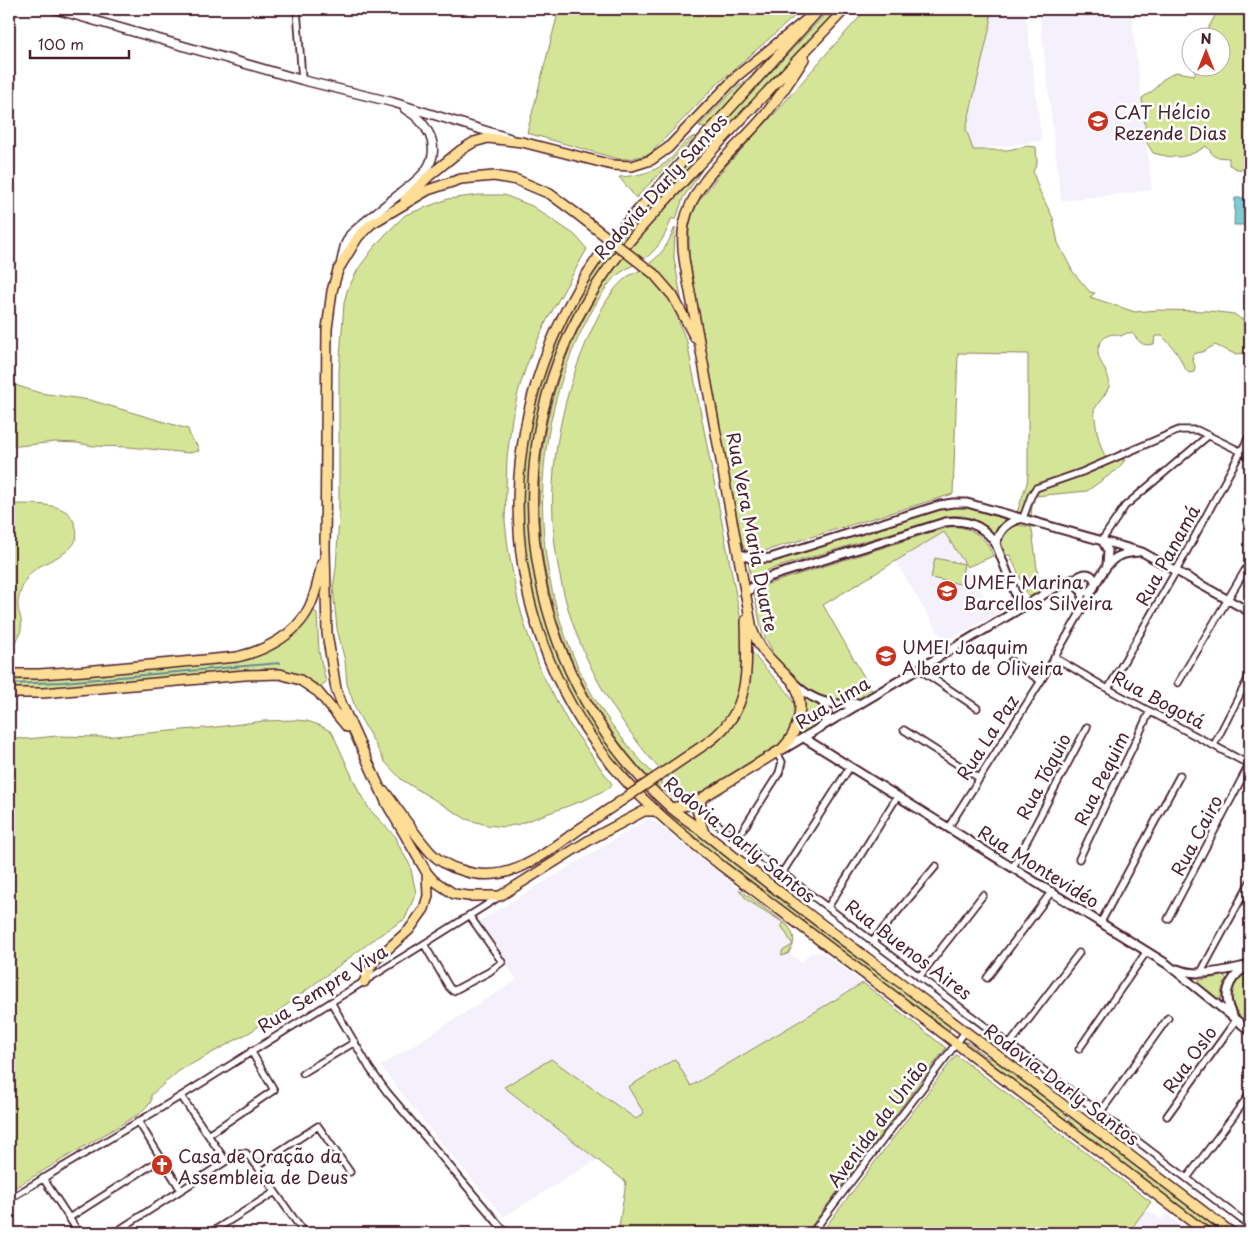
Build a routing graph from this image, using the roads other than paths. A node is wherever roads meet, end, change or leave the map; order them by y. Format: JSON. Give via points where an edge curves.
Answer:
{"nodes":[{"id":1,"x":54,"y":9,"type":"edge"},
{"id":2,"x":297,"y":9,"type":"edge"},
{"id":3,"x":845,"y":9,"type":"edge"},
{"id":4,"x":819,"y":10,"type":"edge"},
{"id":5,"x":813,"y":43,"type":"junction"},
{"id":6,"x":302,"y":80,"type":"junction"},
{"id":7,"x":392,"y":102,"type":"junction"},
{"id":8,"x":522,"y":142,"type":"junction"},
{"id":9,"x":397,"y":208,"type":"junction"},
{"id":10,"x":340,"y":268,"type":"junction"},
{"id":11,"x":705,"y":377,"type":"junction"},
{"id":12,"x":1250,"y":435,"type":"edge"},
{"id":13,"x":1209,"y":436,"type":"junction"},
{"id":14,"x":1242,"y":452,"type":"junction"},
{"id":15,"x":1250,"y":456,"type":"edge"},
{"id":16,"x":1023,"y":518,"type":"junction"},
{"id":17,"x":1102,"y":540,"type":"junction"},
{"id":18,"x":996,"y":544,"type":"junction"},
{"id":19,"x":325,"y":550,"type":"junction"},
{"id":20,"x":1142,"y":552,"type":"junction"},
{"id":21,"x":738,"y":553,"type":"junction"},
{"id":22,"x":1250,"y":562,"type":"edge"},
{"id":23,"x":1107,"y":565,"type":"junction"},
{"id":24,"x":1176,"y":570,"type":"junction"},
{"id":25,"x":1085,"y":574,"type":"junction"},
{"id":26,"x":1095,"y":585,"type":"junction"},
{"id":27,"x":1053,"y":589,"type":"junction"},
{"id":28,"x":1080,"y":590,"type":"junction"},
{"id":29,"x":745,"y":595,"type":"junction"},
{"id":30,"x":1228,"y":600,"type":"junction"},
{"id":31,"x":1021,"y":608,"type":"junction"},
{"id":32,"x":1080,"y":610,"type":"junction"},
{"id":33,"x":1250,"y":612,"type":"edge"},
{"id":34,"x":1054,"y":657,"type":"junction"},
{"id":35,"x":1011,"y":662,"type":"dead end"},
{"id":36,"x":919,"y":669,"type":"junction"},
{"id":37,"x":9,"y":674,"type":"edge"},
{"id":38,"x":1250,"y":675,"type":"edge"},
{"id":39,"x":1041,"y":681,"type":"junction"},
{"id":40,"x":792,"y":682,"type":"junction"},
{"id":41,"x":1178,"y":683,"type":"dead end"},
{"id":42,"x":1108,"y":689,"type":"junction"},
{"id":43,"x":9,"y":693,"type":"edge"},
{"id":44,"x":819,"y":700,"type":"junction"},
{"id":45,"x":862,"y":702,"type":"junction"},
{"id":46,"x":976,"y":708,"type":"dead end"},
{"id":47,"x":1150,"y":711,"type":"junction"},
{"id":48,"x":822,"y":727,"type":"junction"},
{"id":49,"x":1087,"y":727,"type":"dead end"},
{"id":50,"x":904,"y":730,"type":"dead end"},
{"id":51,"x":355,"y":737,"type":"junction"},
{"id":52,"x":804,"y":738,"type":"junction"},
{"id":53,"x":1214,"y":745,"type":"junction"},
{"id":54,"x":777,"y":753,"type":"junction"},
{"id":55,"x":1250,"y":765,"type":"edge"},
{"id":56,"x":850,"y":767,"type":"junction"},
{"id":57,"x":1180,"y":775,"type":"dead end"},
{"id":58,"x":374,"y":778,"type":"junction"},
{"id":59,"x":979,"y":778,"type":"junction"},
{"id":60,"x":703,"y":797,"type":"junction"},
{"id":61,"x":897,"y":797,"type":"junction"},
{"id":62,"x":671,"y":808,"type":"junction"},
{"id":63,"x":654,"y":810,"type":"junction"},
{"id":64,"x":948,"y":828,"type":"junction"},
{"id":65,"x":704,"y":832,"type":"junction"},
{"id":66,"x":737,"y":839,"type":"junction"},
{"id":67,"x":1079,"y":859,"type":"dead end"},
{"id":68,"x":936,"y":866,"type":"dead end"},
{"id":69,"x":1013,"y":867,"type":"junction"},
{"id":70,"x":427,"y":872,"type":"junction"},
{"id":71,"x":782,"y":873,"type":"junction"},
{"id":72,"x":1250,"y":882,"type":"edge"},
{"id":73,"x":1052,"y":891,"type":"junction"},
{"id":74,"x":983,"y":895,"type":"dead end"},
{"id":75,"x":500,"y":896,"type":"junction"},
{"id":76,"x":828,"y":907,"type":"junction"},
{"id":77,"x":469,"y":915,"type":"junction"},
{"id":78,"x":1168,"y":919,"type":"dead end"},
{"id":79,"x":1102,"y":922,"type":"junction"},
{"id":80,"x":873,"y":941,"type":"junction"},
{"id":81,"x":424,"y":944,"type":"junction"},
{"id":82,"x":1148,"y":951,"type":"junction"},
{"id":83,"x":1079,"y":954,"type":"dead end"},
{"id":84,"x":1168,"y":964,"type":"junction"},
{"id":85,"x":1250,"y":966,"type":"edge"},
{"id":86,"x":1200,"y":974,"type":"junction"},
{"id":87,"x":918,"y":977,"type":"junction"},
{"id":88,"x":987,"y":978,"type":"dead end"},
{"id":89,"x":364,"y":982,"type":"junction"},
{"id":90,"x":331,"y":1002,"type":"junction"},
{"id":91,"x":1168,"y":1018,"type":"dead end"},
{"id":92,"x":1236,"y":1020,"type":"junction"},
{"id":93,"x":1250,"y":1031,"type":"edge"},
{"id":94,"x":965,"y":1032,"type":"junction"},
{"id":95,"x":355,"y":1042,"type":"junction"},
{"id":96,"x":956,"y":1043,"type":"junction"},
{"id":97,"x":1010,"y":1044,"type":"junction"},
{"id":98,"x":1079,"y":1049,"type":"dead end"},
{"id":99,"x":251,"y":1051,"type":"junction"},
{"id":100,"x":303,"y":1073,"type":"dead end"},
{"id":101,"x":1250,"y":1094,"type":"edge"},
{"id":102,"x":181,"y":1096,"type":"junction"},
{"id":103,"x":1100,"y":1113,"type":"junction"},
{"id":104,"x":1167,"y":1116,"type":"dead end"},
{"id":105,"x":138,"y":1122,"type":"junction"},
{"id":106,"x":208,"y":1135,"type":"junction"},
{"id":107,"x":161,"y":1159,"type":"junction"},
{"id":108,"x":226,"y":1161,"type":"junction"},
{"id":109,"x":257,"y":1166,"type":"junction"},
{"id":110,"x":350,"y":1172,"type":"dead end"},
{"id":111,"x":43,"y":1178,"type":"junction"},
{"id":112,"x":1187,"y":1178,"type":"junction"},
{"id":113,"x":181,"y":1190,"type":"junction"},
{"id":114,"x":275,"y":1192,"type":"junction"},
{"id":115,"x":9,"y":1198,"type":"edge"},
{"id":116,"x":69,"y":1218,"type":"junction"},
{"id":117,"x":1250,"y":1226,"type":"edge"},
{"id":118,"x":79,"y":1233,"type":"edge"},
{"id":119,"x":114,"y":1233,"type":"edge"},
{"id":120,"x":210,"y":1233,"type":"edge"},
{"id":121,"x":304,"y":1233,"type":"edge"},
{"id":122,"x":506,"y":1233,"type":"edge"},
{"id":123,"x":812,"y":1233,"type":"edge"},
{"id":124,"x":1207,"y":1233,"type":"edge"},
{"id":125,"x":1232,"y":1233,"type":"edge"}],
"edges":[{"from":1,"to":6,"type":"main road"},
{"from":2,"to":6,"type":"street"},
{"from":3,"to":5,"type":"main road","name":"Rodovia Darly Santos"},
{"from":4,"to":8,"type":"main road","via":[[737,76],[657,156],[639,164],[605,164]]},
{"from":4,"to":63,"type":"main road","name":"Rodovia Darly Santos","via":[[640,207],[591,267],[551,340],[526,420],[519,469],[519,536],[526,585],[539,634],[558,680],[582,724],[622,778]]},
{"from":5,"to":11,"type":"main road","via":[[777,100],[699,189],[686,215],[683,249]]},
{"from":5,"to":62,"type":"main road","name":"Rodovia Darly Santos","via":[[654,213],[608,268],[564,346],[539,430],[533,486],[534,535],[540,583],[553,629],[578,689],[603,730]]},
{"from":6,"to":7,"type":"main road"},
{"from":7,"to":8,"type":"main road"},
{"from":7,"to":10,"type":"main road","via":[[428,129],[433,146],[431,162],[422,175],[350,236]]},
{"from":8,"to":9,"type":"main road","via":[[491,137],[474,142],[429,176]]},
{"from":9,"to":10,"type":"main road","via":[[364,231]]},
{"from":9,"to":11,"type":"main road","bridge":true,"via":[[437,186],[461,179],[494,176],[540,188],[654,274],[668,289],[696,342]]},
{"from":10,"to":19,"type":"main road","via":[[332,291],[327,329]]},
{"from":11,"to":21,"type":"main road","name":"Rua Vera Maria Duarte"},
{"from":12,"to":14,"type":"street","name":"Rua Panamá"},
{"from":13,"to":14,"type":"street"},
{"from":13,"to":16,"type":"street","via":[[1197,430],[1179,430],[1042,486],[1033,492]]},
{"from":13,"to":17,"type":"street","via":[[1125,506]]},
{"from":14,"to":15,"type":"street"},
{"from":14,"to":24,"type":"street","name":"Rua Panamá"},
{"from":16,"to":17,"type":"street"},
{"from":16,"to":18,"type":"street","via":[[1007,525]]},
{"from":16,"to":21,"type":"street","via":[[973,504],[953,503],[770,558],[752,559]]},
{"from":17,"to":20,"type":"street"},
{"from":17,"to":23,"type":"street","via":[[1108,550]]},
{"from":18,"to":29,"type":"street","via":[[988,534],[972,524],[945,522],[769,577],[757,582]]},
{"from":18,"to":31,"type":"street"},
{"from":19,"to":37,"type":"main road","via":[[318,584],[308,610],[291,631],[266,648],[237,657]]},
{"from":19,"to":51,"type":"main road","via":[[327,632],[333,674]]},
{"from":20,"to":23,"type":"street","name":"Rua La Paz","via":[[1122,554]]},
{"from":20,"to":24,"type":"street"},
{"from":21,"to":29,"type":"main road","name":"Rua Vera Maria Duarte"},
{"from":22,"to":30,"type":"street"},
{"from":23,"to":25,"type":"street","name":"Rua La Paz"},
{"from":23,"to":26,"type":"street","name":"Rua La Paz"},
{"from":24,"to":30,"type":"street"},
{"from":24,"to":42,"type":"street","name":"Rua Panamá"},
{"from":25,"to":26,"type":"street","via":[[1095,579]]},
{"from":25,"to":27,"type":"street","name":"Rua Lima"},
{"from":25,"to":28,"type":"street","via":[[1077,581]]},
{"from":26,"to":28,"type":"street","via":[[1089,592]]},
{"from":26,"to":32,"type":"street","name":"Rua La Paz"},
{"from":27,"to":28,"type":"street","name":"Rua Lima","via":[[1071,587]]},
{"from":27,"to":31,"type":"street","name":"Rua Lima"},
{"from":28,"to":32,"type":"street","name":"Rua La Paz"},
{"from":29,"to":40,"type":"main road","name":"Rua Vera Maria Duarte","via":[[756,640]]},
{"from":29,"to":58,"type":"main road","bridge":true,"via":[[747,667],[744,692],[729,723],[701,747],[523,867],[498,874],[471,873],[446,864],[432,853]]},
{"from":30,"to":33,"type":"street"},
{"from":30,"to":41,"type":"street"},
{"from":31,"to":36,"type":"street","name":"Rua Lima"},
{"from":32,"to":34,"type":"street","name":"Rua La Paz"},
{"from":34,"to":39,"type":"street","name":"Rua La Paz"},
{"from":34,"to":42,"type":"street","name":"Rua Bogotá"},
{"from":35,"to":39,"type":"street"},
{"from":36,"to":45,"type":"street","name":"Rua Lima"},
{"from":36,"to":46,"type":"street"},
{"from":38,"to":53,"type":"street"},
{"from":39,"to":59,"type":"street","name":"Rua La Paz"},
{"from":40,"to":44,"type":"street","name":"Rua Vera Maria Duarte"},
{"from":40,"to":54,"type":"main road","name":"Rua Vera Maria Duarte","via":[[799,701],[798,721],[791,739]]},
{"from":42,"to":47,"type":"street","name":"Rua Bogotá"},
{"from":43,"to":51,"type":"main road","via":[[280,674],[300,680],[318,692]]},
{"from":44,"to":45,"type":"street","name":"Rua Vera Maria Duarte","via":[[841,704]]},
{"from":44,"to":48,"type":"street","via":[[827,712]]},
{"from":45,"to":48,"type":"street","name":"Rua Lima"},
{"from":47,"to":53,"type":"street","name":"Rua Bogotá"},
{"from":47,"to":67,"type":"street","name":"Rua Pequim"},
{"from":48,"to":52,"type":"street","name":"Rua Lima"},
{"from":49,"to":69,"type":"street","name":"Rua Tóquio"},
{"from":50,"to":59,"type":"street"},
{"from":51,"to":58,"type":"main road"},
{"from":52,"to":54,"type":"street","name":"Rua Lima"},
{"from":52,"to":56,"type":"street","name":"Rua Montevidéo"},
{"from":53,"to":55,"type":"street","name":"Rua Bogotá"},
{"from":54,"to":60,"type":"main road","name":"Rua Lima"},
{"from":54,"to":66,"type":"street","via":[[782,762],[779,773]]},
{"from":55,"to":78,"type":"street","name":"Rua Cairo"},
{"from":56,"to":61,"type":"street","name":"Rua Montevidéo"},
{"from":56,"to":71,"type":"street"},
{"from":57,"to":79,"type":"street"},
{"from":58,"to":70,"type":"main road"},
{"from":59,"to":64,"type":"street","name":"Rua La Paz"},
{"from":60,"to":62,"type":"main road","name":"Rua Lima","via":[[688,805]]},
{"from":60,"to":65,"type":"main road","via":[[698,804],[698,813]]},
{"from":60,"to":66,"type":"street","name":"Rua Buenos Aires","via":[[702,807],[706,816]]},
{"from":61,"to":64,"type":"street","name":"Rua Montevidéo"},
{"from":61,"to":76,"type":"street"},
{"from":62,"to":65,"type":"main road","name":"Rodovia Darly Santos"},
{"from":63,"to":75,"type":"main road","name":"Rua Sempre Viva","via":[[644,811],[591,839]]},
{"from":63,"to":96,"type":"main road","name":"Rodovia Darly Santos"},
{"from":64,"to":69,"type":"street","name":"Rua Montevidéo"},
{"from":65,"to":94,"type":"main road","name":"Rodovia Darly Santos","via":[[766,883]]},
{"from":66,"to":71,"type":"street","name":"Rua Buenos Aires"},
{"from":68,"to":80,"type":"street"},
{"from":69,"to":73,"type":"street","name":"Rua Montevidéo"},
{"from":70,"to":75,"type":"main road","via":[[454,894]]},
{"from":70,"to":89,"type":"main road","via":[[428,896],[424,909],[409,930],[373,962]]},
{"from":71,"to":76,"type":"street","name":"Rua Buenos Aires"},
{"from":72,"to":86,"type":"street"},
{"from":73,"to":79,"type":"street","name":"Rua Montevidéo"},
{"from":73,"to":88,"type":"street"},
{"from":74,"to":87,"type":"street"},
{"from":75,"to":77,"type":"street","name":"Rua Sempre Viva"},
{"from":76,"to":80,"type":"street","name":"Rua Buenos Aires"},
{"from":77,"to":81,"type":"street","name":"Rua Sempre Viva"},
{"from":77,"to":81,"type":"street","via":[[502,962],[489,972],[453,990],[448,987]]},
{"from":79,"to":82,"type":"street","name":"Rua Montevidéo"},
{"from":80,"to":87,"type":"street","name":"Rua Buenos Aires"},
{"from":81,"to":89,"type":"street","name":"Rua Sempre Viva"},
{"from":82,"to":84,"type":"street","name":"Rua Montevidéo"},
{"from":82,"to":98,"type":"street"},
{"from":83,"to":97,"type":"street"},
{"from":84,"to":86,"type":"street"},
{"from":84,"to":92,"type":"street","name":"Rua Montevidéo"},
{"from":85,"to":86,"type":"street"},
{"from":85,"to":92,"type":"street","via":[[1236,975],[1228,988],[1228,1004]]},
{"from":87,"to":97,"type":"street","name":"Rua Buenos Aires"},
{"from":89,"to":90,"type":"street","name":"Rua Sempre Viva"},
{"from":90,"to":95,"type":"street"},
{"from":90,"to":99,"type":"street","name":"Rua Sempre Viva"},
{"from":91,"to":103,"type":"street"},
{"from":92,"to":93,"type":"street","name":"Rua Montevidéo"},
{"from":92,"to":104,"type":"street","name":"Rua Oslo"},
{"from":94,"to":96,"type":"street","name":"Avenida da União"},
{"from":94,"to":125,"type":"main road","name":"Rodovia Darly Santos"},
{"from":95,"to":100,"type":"street"},
{"from":95,"to":122,"type":"street","via":[[387,1092]]},
{"from":96,"to":123,"type":"street","name":"Avenida da União"},
{"from":96,"to":124,"type":"main road","name":"Rodovia Darly Santos"},
{"from":97,"to":103,"type":"street","name":"Rua Buenos Aires"},
{"from":99,"to":102,"type":"street","name":"Rua Sempre Viva"},
{"from":99,"to":106,"type":"street","via":[[274,1090]]},
{"from":101,"to":112,"type":"street"},
{"from":102,"to":105,"type":"street","name":"Rua Sempre Viva"},
{"from":102,"to":106,"type":"street"},
{"from":103,"to":112,"type":"street","name":"Rua Buenos Aires"},
{"from":105,"to":107,"type":"street"},
{"from":105,"to":111,"type":"street","name":"Rua Sempre Viva"},
{"from":106,"to":108,"type":"street"},
{"from":107,"to":113,"type":"street"},
{"from":107,"to":116,"type":"street"},
{"from":108,"to":109,"type":"street","via":[[242,1153]]},
{"from":108,"to":113,"type":"street"},
{"from":109,"to":110,"type":"street","via":[[318,1126]]},
{"from":109,"to":114,"type":"street"},
{"from":111,"to":115,"type":"street","name":"Rua Sempre Viva"},
{"from":111,"to":116,"type":"street"},
{"from":112,"to":117,"type":"street","name":"Rua Buenos Aires"},
{"from":113,"to":119,"type":"street"},
{"from":114,"to":120,"type":"street"},
{"from":114,"to":121,"type":"street"},
{"from":116,"to":118,"type":"street"}]}
